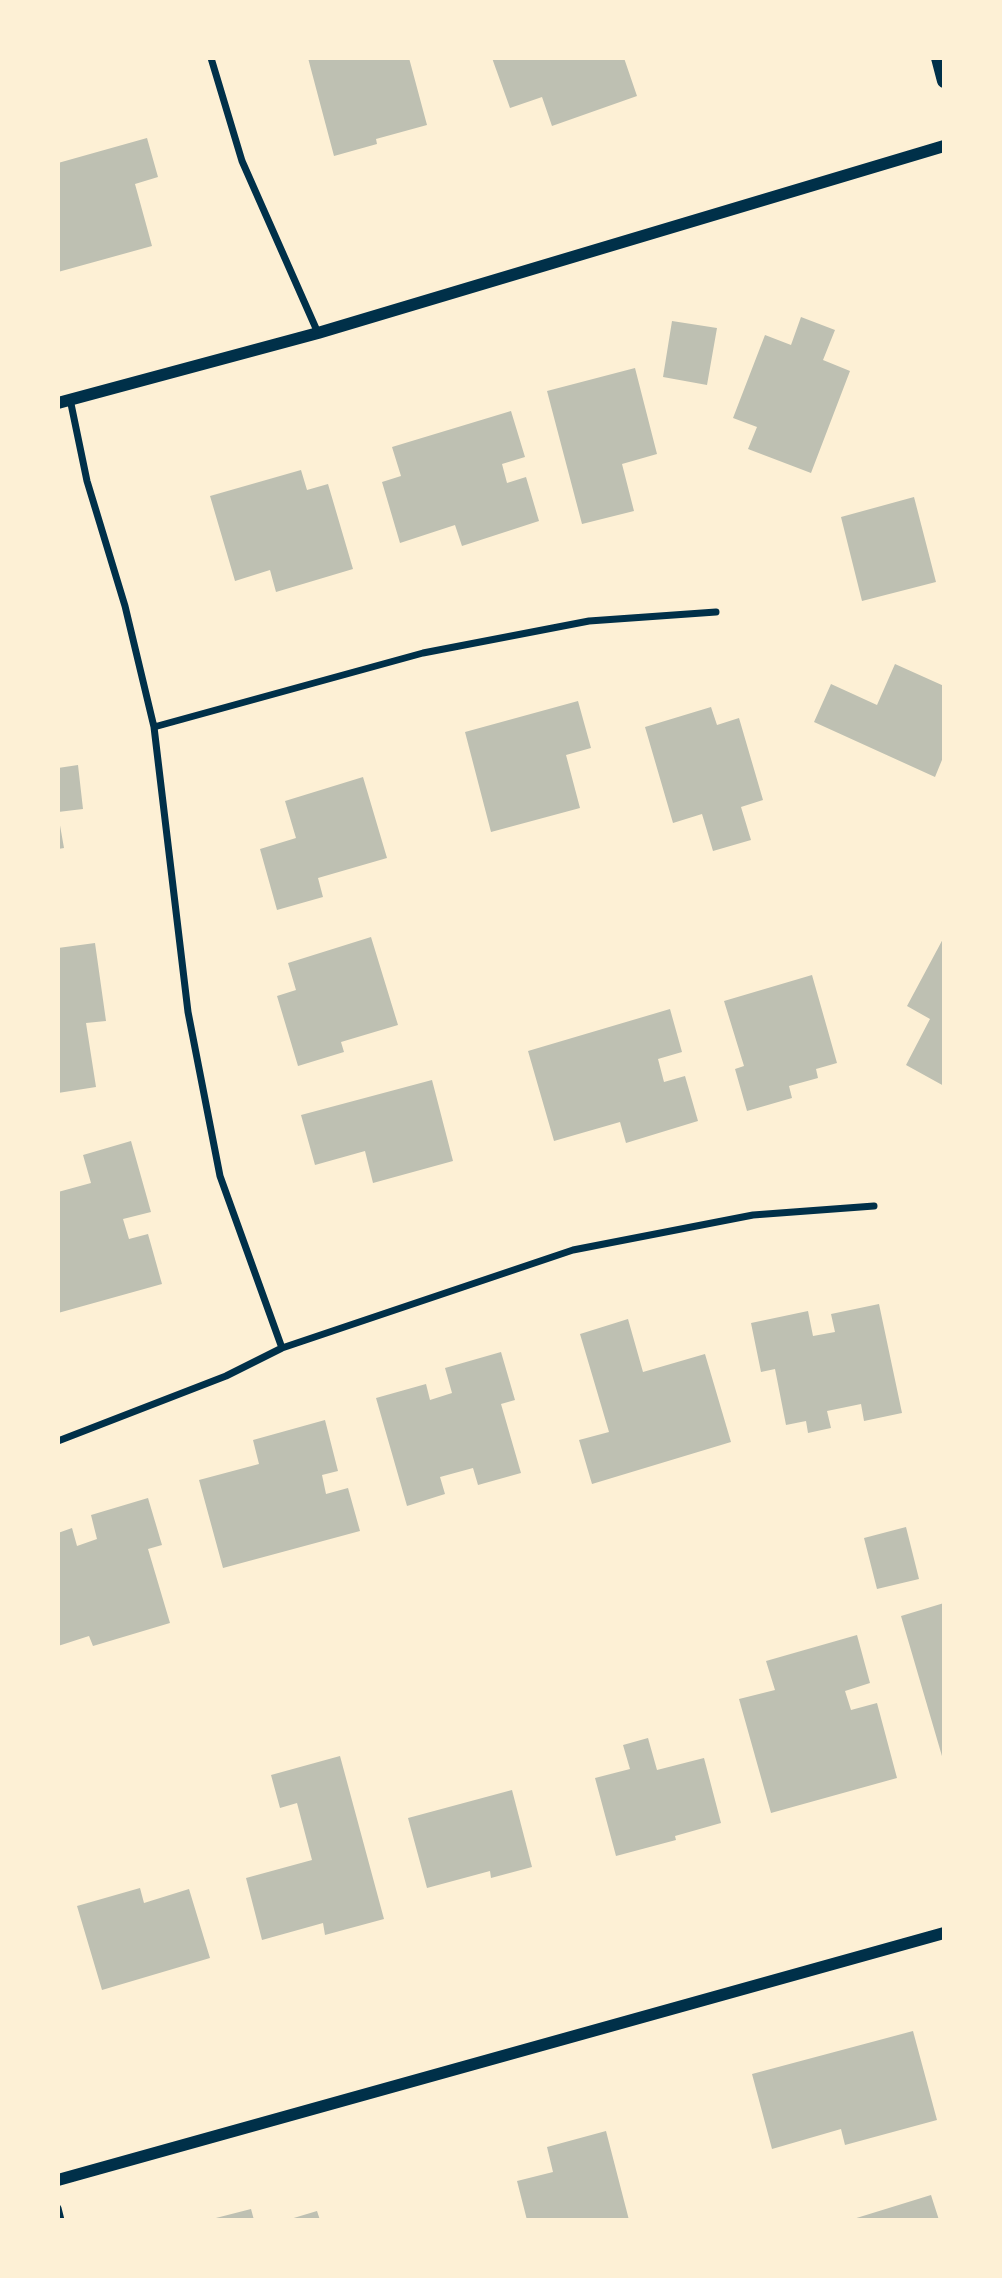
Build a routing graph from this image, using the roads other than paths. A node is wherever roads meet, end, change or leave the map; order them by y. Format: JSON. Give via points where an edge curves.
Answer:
{"nodes":[{"id":1,"x":211,"y":58,"type":"edge"},
{"id":2,"x":938,"y":58,"type":"edge"},
{"id":3,"x":944,"y":81,"type":"edge"},
{"id":4,"x":944,"y":146,"type":"edge"},
{"id":5,"x":318,"y":333,"type":"junction"},
{"id":6,"x":64,"y":401,"type":"edge"},
{"id":7,"x":716,"y":612,"type":"dead end"},
{"id":8,"x":154,"y":727,"type":"junction"},
{"id":9,"x":874,"y":1206,"type":"dead end"},
{"id":10,"x":282,"y":1348,"type":"junction"},
{"id":11,"x":58,"y":1441,"type":"edge"},
{"id":12,"x":944,"y":1933,"type":"edge"},
{"id":13,"x":58,"y":2180,"type":"edge"},
{"id":14,"x":58,"y":2208,"type":"edge"},
{"id":15,"x":61,"y":2220,"type":"edge"}],
"edges":[{"from":1,"to":5,"type":"street","via":[[242,161]]},
{"from":2,"to":3,"type":"main road"},
{"from":4,"to":5,"type":"street"},
{"from":5,"to":6,"type":"street"},
{"from":6,"to":8,"type":"street","via":[[125,606]]},
{"from":7,"to":8,"type":"street","via":[[589,621],[423,653]]},
{"from":8,"to":10,"type":"street","via":[[188,1012],[220,1176]]},
{"from":9,"to":10,"type":"street","via":[[753,1215],[573,1250]]},
{"from":10,"to":11,"type":"street","via":[[226,1376]]},
{"from":12,"to":13,"type":"street"},
{"from":14,"to":15,"type":"street"}]}
